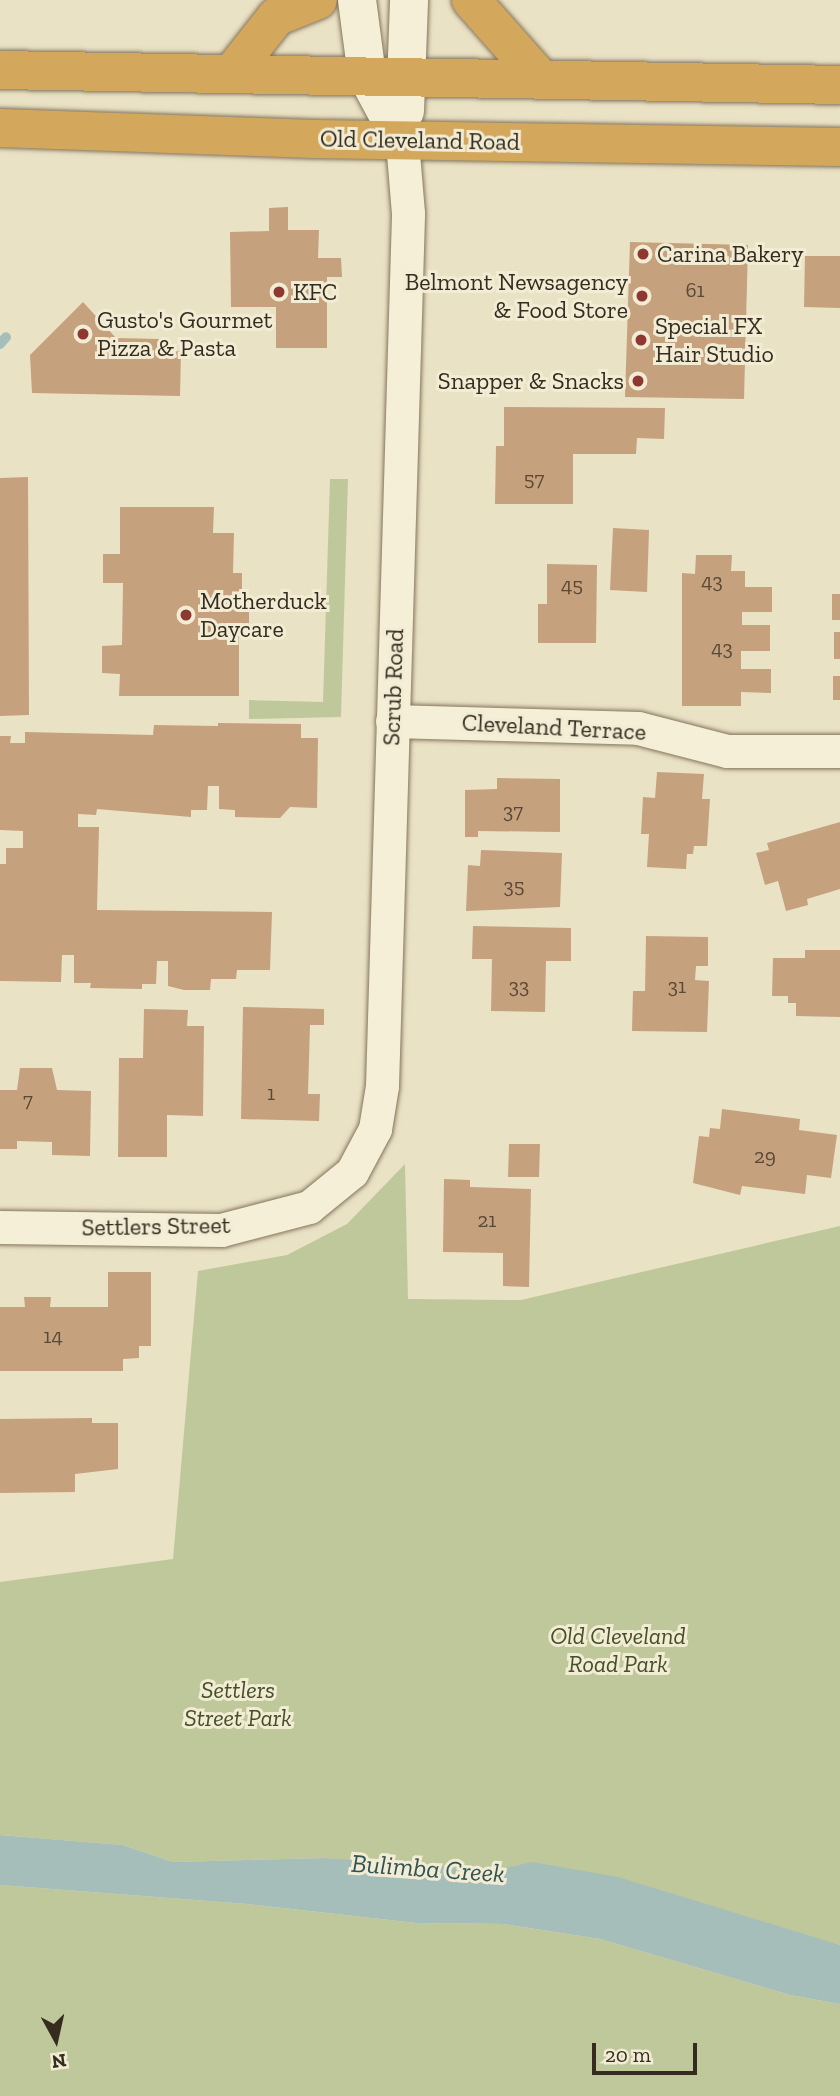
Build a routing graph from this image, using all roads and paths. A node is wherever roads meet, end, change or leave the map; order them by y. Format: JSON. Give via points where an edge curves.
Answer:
{"nodes":[{"id":1,"x":317,"y":0,"type":"edge"},
{"id":2,"x":357,"y":0,"type":"edge"},
{"id":3,"x":409,"y":0,"type":"edge"},
{"id":4,"x":471,"y":0,"type":"edge"},
{"id":5,"x":0,"y":70,"type":"edge"},
{"id":6,"x":232,"y":74,"type":"junction"},
{"id":7,"x":367,"y":76,"type":"junction"},
{"id":8,"x":409,"y":76,"type":"junction"},
{"id":9,"x":540,"y":78,"type":"junction"},
{"id":10,"x":840,"y":85,"type":"edge"},
{"id":11,"x":0,"y":128,"type":"edge"},
{"id":12,"x":402,"y":141,"type":"junction"},
{"id":13,"x":840,"y":147,"type":"edge"},
{"id":14,"x":392,"y":721,"type":"junction"},
{"id":15,"x":840,"y":751,"type":"edge"},
{"id":16,"x":309,"y":1207,"type":"joint"},
{"id":17,"x":0,"y":1227,"type":"edge"}],
"edges":[{"from":1,"to":6,"type":"highway","via":[[276,17]]},
{"from":2,"to":7,"type":"main road","name":"Scrub Road"},
{"from":3,"to":8,"type":"main road","name":"Scrub Road"},
{"from":4,"to":9,"type":"highway"},
{"from":5,"to":6,"type":"highway"},
{"from":6,"to":7,"type":"highway"},
{"from":7,"to":8,"type":"highway"},
{"from":7,"to":12,"type":"main road","name":"Scrub Road"},
{"from":8,"to":9,"type":"highway"},
{"from":8,"to":12,"type":"main road","name":"Scrub Road"},
{"from":9,"to":10,"type":"highway"},
{"from":11,"to":12,"type":"highway","name":"Old Cleveland Road"},
{"from":12,"to":13,"type":"highway","name":"Old Cleveland Road"},
{"from":12,"to":14,"type":"street","name":"Scrub Road","via":[[408,213]]},
{"from":14,"to":15,"type":"street","name":"Cleveland Terrace","via":[[638,728],[727,751]]},
{"from":14,"to":16,"type":"street","name":"Scrub Road","via":[[382,1086],[375,1129],[352,1172]]},
{"from":16,"to":17,"type":"street","name":"Settlers Street","via":[[221,1230]]}]}
